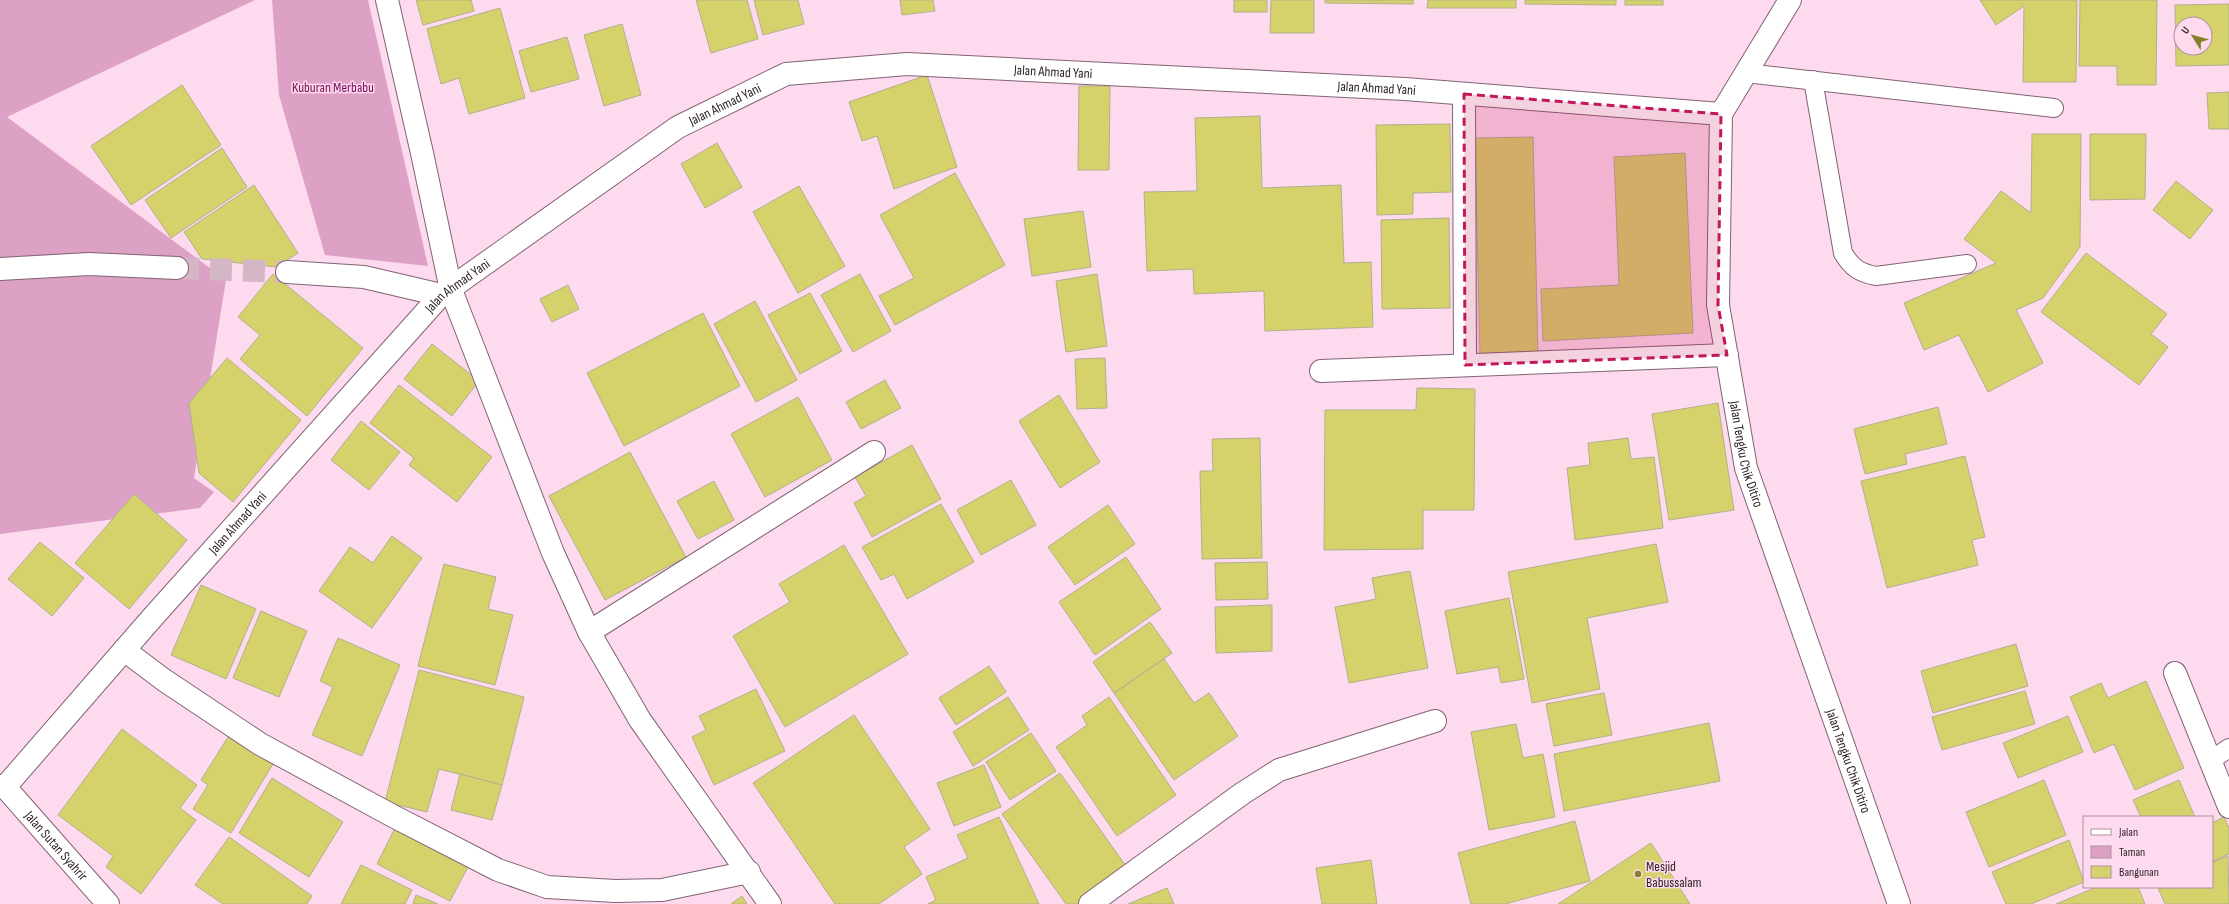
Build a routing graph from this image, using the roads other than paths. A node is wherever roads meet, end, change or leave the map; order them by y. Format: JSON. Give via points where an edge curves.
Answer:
{"nodes":[{"id":1,"x":387,"y":0,"type":"edge"},
{"id":2,"x":1790,"y":0,"type":"edge"},
{"id":3,"x":1746,"y":73,"type":"junction"},
{"id":4,"x":1813,"y":80,"type":"junction"},
{"id":5,"x":1464,"y":94,"type":"junction"},
{"id":6,"x":2054,"y":108,"type":"dead end"},
{"id":7,"x":1721,"y":114,"type":"junction"},
{"id":8,"x":1967,"y":264,"type":"dead end"},
{"id":9,"x":177,"y":268,"type":"tunnel mouth"},
{"id":10,"x":0,"y":269,"type":"edge"},
{"id":11,"x":287,"y":272,"type":"tunnel mouth"},
{"id":12,"x":446,"y":293,"type":"junction"},
{"id":13,"x":1727,"y":355,"type":"junction"},
{"id":14,"x":1465,"y":365,"type":"junction"},
{"id":15,"x":1321,"y":371,"type":"dead end"},
{"id":16,"x":874,"y":452,"type":"dead end"},
{"id":17,"x":589,"y":632,"type":"junction"},
{"id":18,"x":124,"y":650,"type":"junction"},
{"id":19,"x":2175,"y":673,"type":"dead end"},
{"id":20,"x":1435,"y":722,"type":"dead end"},
{"id":21,"x":2229,"y":748,"type":"edge"},
{"id":22,"x":2210,"y":761,"type":"junction"},
{"id":23,"x":3,"y":786,"type":"edge"},
{"id":24,"x":2229,"y":807,"type":"edge"},
{"id":25,"x":749,"y":872,"type":"junction"},
{"id":26,"x":108,"y":904,"type":"edge"},
{"id":27,"x":770,"y":904,"type":"edge"},
{"id":28,"x":1090,"y":904,"type":"edge"},
{"id":29,"x":1900,"y":904,"type":"edge"}],
"edges":[{"from":1,"to":12,"type":"street"},
{"from":2,"to":3,"type":"street"},
{"from":3,"to":4,"type":"lane"},
{"from":3,"to":7,"type":"street"},
{"from":4,"to":6,"type":"lane"},
{"from":4,"to":8,"type":"lane","via":[[1843,253],[1851,266],[1862,274],[1876,276]]},
{"from":5,"to":7,"type":"street","name":"Jalan Ahmad Yani"},
{"from":5,"to":12,"type":"street","name":"Jalan Ahmad Yani","via":[[907,64],[786,74],[678,127]]},
{"from":5,"to":14,"type":"street"},
{"from":7,"to":13,"type":"street","name":"Jalan Tengku Chik Ditiro","via":[[1718,305]]},
{"from":9,"to":10,"type":"street","via":[[90,264]]},
{"from":11,"to":12,"type":"street","via":[[364,277]]},
{"from":12,"to":17,"type":"street","via":[[553,553]]},
{"from":12,"to":18,"type":"street","name":"Jalan Ahmad Yani"},
{"from":13,"to":14,"type":"street"},
{"from":13,"to":29,"type":"street","name":"Jalan Tengku Chik Ditiro","via":[[1746,468]]},
{"from":14,"to":15,"type":"street"},
{"from":16,"to":17,"type":"street"},
{"from":17,"to":25,"type":"street","via":[[640,720]]},
{"from":18,"to":23,"type":"street","name":"Jalan Ahmad Yani"},
{"from":18,"to":25,"type":"street","via":[[260,744],[498,870],[547,887],[615,892],[662,890]]},
{"from":19,"to":22,"type":"street"},
{"from":20,"to":28,"type":"street","via":[[1279,770]]},
{"from":21,"to":22,"type":"lane"},
{"from":22,"to":24,"type":"street"},
{"from":23,"to":26,"type":"street","name":"Jalan Sutan Syahrir"},
{"from":25,"to":27,"type":"street"}]}
